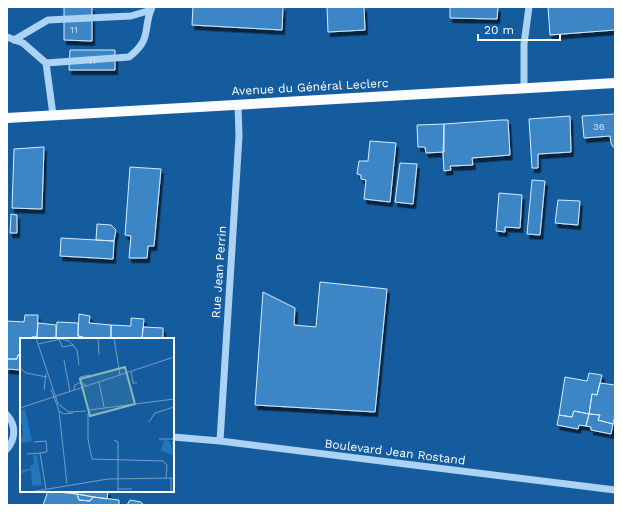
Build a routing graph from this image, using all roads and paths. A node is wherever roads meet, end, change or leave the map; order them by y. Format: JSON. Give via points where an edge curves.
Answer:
{"nodes":[{"id":1,"x":528,"y":7,"type":"edge"},
{"id":2,"x":151,"y":8,"type":"edge"},
{"id":3,"x":10,"y":38,"type":"edge"},
{"id":4,"x":46,"y":63,"type":"junction"},
{"id":5,"x":615,"y":83,"type":"edge"},
{"id":6,"x":524,"y":88,"type":"junction"},
{"id":7,"x":238,"y":105,"type":"junction"},
{"id":8,"x":54,"y":115,"type":"junction"},
{"id":9,"x":7,"y":118,"type":"edge"},
{"id":10,"x":7,"y":415,"type":"edge"},
{"id":11,"x":17,"y":426,"type":"edge"},
{"id":12,"x":174,"y":437,"type":"edge"},
{"id":13,"x":220,"y":441,"type":"junction"},
{"id":14,"x":7,"y":449,"type":"edge"},
{"id":15,"x":615,"y":490,"type":"edge"}],
"edges":[{"from":1,"to":6,"type":"street","via":[[524,44]]},
{"from":2,"to":3,"type":"street","via":[[131,16],[48,20]]},
{"from":2,"to":4,"type":"street","via":[[145,40],[129,57]]},
{"from":3,"to":4,"type":"street","via":[[23,43]]},
{"from":4,"to":8,"type":"street"},
{"from":5,"to":6,"type":"main road","name":"Avenue du Général Leclerc"},
{"from":6,"to":7,"type":"main road","name":"Avenue du Général Leclerc"},
{"from":7,"to":8,"type":"main road","name":"Avenue du Général Leclerc"},
{"from":7,"to":13,"type":"street","name":"Rue Jean Perrin","via":[[239,136]]},
{"from":8,"to":9,"type":"main road","name":"Avenue du Général Leclerc"},
{"from":10,"to":11,"type":"street"},
{"from":11,"to":14,"type":"street"},
{"from":12,"to":13,"type":"street","name":"Boulevard Jean Rostand"},
{"from":13,"to":15,"type":"street","name":"Boulevard Jean Rostand"}]}
